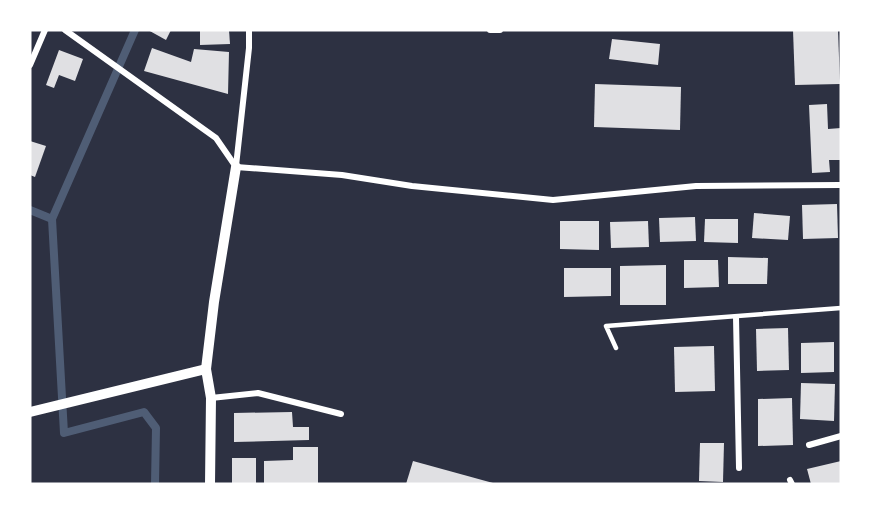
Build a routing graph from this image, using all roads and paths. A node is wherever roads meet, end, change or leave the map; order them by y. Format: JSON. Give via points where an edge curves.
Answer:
{"nodes":[{"id":1,"x":45,"y":30,"type":"edge"},
{"id":2,"x":65,"y":30,"type":"edge"},
{"id":3,"x":249,"y":30,"type":"edge"},
{"id":4,"x":490,"y":30,"type":"edge"},
{"id":5,"x":500,"y":30,"type":"edge"},
{"id":6,"x":30,"y":65,"type":"edge"},
{"id":7,"x":236,"y":167,"type":"junction"},
{"id":8,"x":841,"y":184,"type":"edge"},
{"id":9,"x":841,"y":308,"type":"edge"},
{"id":10,"x":736,"y":316,"type":"junction"},
{"id":11,"x":616,"y":348,"type":"dead end"},
{"id":12,"x":206,"y":369,"type":"junction"},
{"id":13,"x":212,"y":398,"type":"junction"},
{"id":14,"x":30,"y":412,"type":"edge"},
{"id":15,"x":341,"y":414,"type":"dead end"},
{"id":16,"x":841,"y":436,"type":"edge"},
{"id":17,"x":809,"y":445,"type":"dead end"},
{"id":18,"x":739,"y":468,"type":"dead end"},
{"id":19,"x":210,"y":484,"type":"edge"}],
"edges":[{"from":1,"to":6,"type":"street"},
{"from":2,"to":7,"type":"street","via":[[216,138]]},
{"from":3,"to":7,"type":"street"},
{"from":4,"to":5,"type":"street"},
{"from":7,"to":8,"type":"street","via":[[342,175],[553,200],[696,186]]},
{"from":7,"to":12,"type":"street"},
{"from":9,"to":10,"type":"lane"},
{"from":10,"to":11,"type":"lane","via":[[606,326]]},
{"from":10,"to":18,"type":"street"},
{"from":12,"to":13,"type":"street"},
{"from":12,"to":14,"type":"street"},
{"from":13,"to":15,"type":"street","via":[[258,393]]},
{"from":13,"to":19,"type":"street"},
{"from":16,"to":17,"type":"street"}]}
